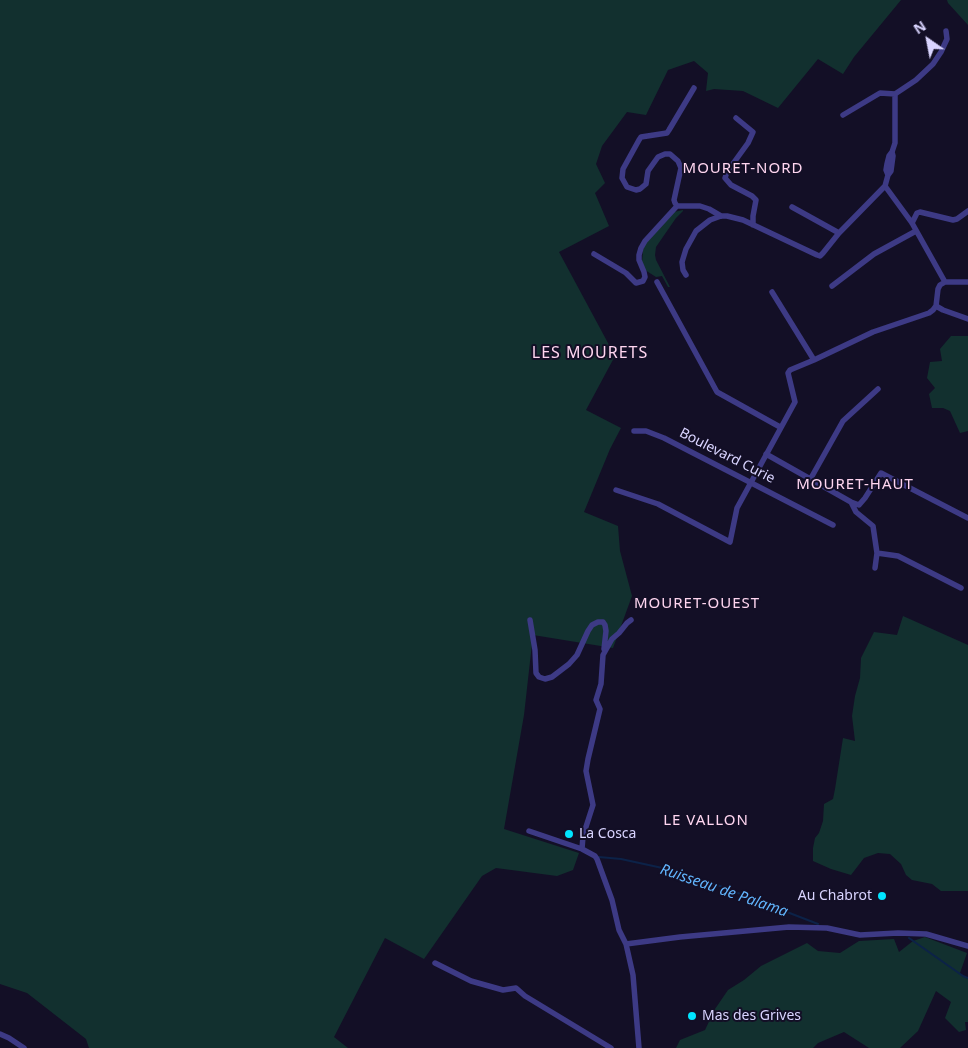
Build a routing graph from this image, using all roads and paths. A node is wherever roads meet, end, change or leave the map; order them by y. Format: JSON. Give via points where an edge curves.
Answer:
{"nodes":[{"id":1,"x":946,"y":31,"type":"dead end"},
{"id":2,"x":694,"y":88,"type":"dead end"},
{"id":3,"x":895,"y":94,"type":"junction"},
{"id":4,"x":843,"y":116,"type":"dead end"},
{"id":5,"x":736,"y":118,"type":"dead end"},
{"id":6,"x":885,"y":186,"type":"junction"},
{"id":7,"x":677,"y":206,"type":"junction"},
{"id":8,"x":792,"y":207,"type":"dead end"},
{"id":9,"x":968,"y":211,"type":"edge"},
{"id":10,"x":721,"y":216,"type":"junction"},
{"id":11,"x":912,"y":223,"type":"junction"},
{"id":12,"x":753,"y":225,"type":"junction"},
{"id":13,"x":916,"y":230,"type":"junction"},
{"id":14,"x":840,"y":232,"type":"junction"},
{"id":15,"x":594,"y":254,"type":"dead end"},
{"id":16,"x":686,"y":275,"type":"dead end"},
{"id":17,"x":657,"y":282,"type":"dead end"},
{"id":18,"x":945,"y":282,"type":"junction"},
{"id":19,"x":968,"y":282,"type":"edge"},
{"id":20,"x":832,"y":286,"type":"dead end"},
{"id":21,"x":772,"y":292,"type":"dead end"},
{"id":22,"x":936,"y":306,"type":"junction"},
{"id":23,"x":968,"y":319,"type":"edge"},
{"id":24,"x":814,"y":360,"type":"junction"},
{"id":25,"x":878,"y":389,"type":"dead end"},
{"id":26,"x":780,"y":427,"type":"junction"},
{"id":27,"x":634,"y":431,"type":"dead end"},
{"id":28,"x":766,"y":454,"type":"junction"},
{"id":29,"x":811,"y":478,"type":"junction"},
{"id":30,"x":751,"y":482,"type":"junction"},
{"id":31,"x":616,"y":490,"type":"dead end"},
{"id":32,"x":851,"y":502,"type":"junction"},
{"id":33,"x":968,"y":518,"type":"edge"},
{"id":34,"x":833,"y":525,"type":"dead end"},
{"id":35,"x":877,"y":553,"type":"junction"},
{"id":36,"x":875,"y":568,"type":"dead end"},
{"id":37,"x":960,"y":588,"type":"dead end"},
{"id":38,"x":530,"y":620,"type":"dead end"},
{"id":39,"x":631,"y":620,"type":"dead end"},
{"id":40,"x":603,"y":655,"type":"junction"},
{"id":41,"x":529,"y":831,"type":"dead end"},
{"id":42,"x":582,"y":849,"type":"junction"},
{"id":43,"x":626,"y":944,"type":"junction"},
{"id":44,"x":968,"y":946,"type":"edge"},
{"id":45,"x":435,"y":963,"type":"dead end"},
{"id":46,"x":0,"y":1034,"type":"edge"},
{"id":47,"x":24,"y":1048,"type":"edge"},
{"id":48,"x":611,"y":1048,"type":"edge"},
{"id":49,"x":639,"y":1048,"type":"edge"}],
"edges":[{"from":1,"to":3,"type":"street","via":[[947,39],[933,64]]},
{"from":2,"to":7,"type":"street","via":[[669,130],[641,138],[622,169],[627,187],[640,189],[646,184],[648,171],[658,158],[665,154],[673,156],[681,168],[674,200]]},
{"from":3,"to":4,"type":"street","via":[[880,93]]},
{"from":3,"to":6,"type":"street","via":[[893,156]]},
{"from":5,"to":12,"type":"street","via":[[753,132],[725,178],[756,200]]},
{"from":6,"to":11,"type":"street"},
{"from":6,"to":14,"type":"street"},
{"from":7,"to":10,"type":"street","via":[[700,206]]},
{"from":7,"to":15,"type":"street","via":[[641,248],[639,260],[645,277],[643,281],[636,283],[626,273]]},
{"from":8,"to":14,"type":"street"},
{"from":9,"to":11,"type":"street","via":[[953,220],[917,213]]},
{"from":10,"to":12,"type":"street"},
{"from":10,"to":16,"type":"street","via":[[696,231],[682,262]]},
{"from":11,"to":13,"type":"street"},
{"from":12,"to":14,"type":"street","via":[[820,256]]},
{"from":13,"to":18,"type":"street"},
{"from":13,"to":20,"type":"street","via":[[874,254]]},
{"from":17,"to":26,"type":"street","via":[[717,392]]},
{"from":18,"to":19,"type":"street"},
{"from":18,"to":22,"type":"street","via":[[938,289]]},
{"from":21,"to":24,"type":"street"},
{"from":22,"to":23,"type":"street"},
{"from":22,"to":24,"type":"street","via":[[929,313],[872,332]]},
{"from":24,"to":26,"type":"street","via":[[790,370],[788,374],[795,402]]},
{"from":25,"to":29,"type":"street","via":[[843,421]]},
{"from":26,"to":28,"type":"street"},
{"from":27,"to":30,"type":"street","name":"Boulevard Curie","via":[[646,431],[664,438]]},
{"from":28,"to":29,"type":"street"},
{"from":28,"to":30,"type":"street"},
{"from":29,"to":32,"type":"street"},
{"from":30,"to":31,"type":"street","via":[[737,508],[730,542],[658,504]]},
{"from":30,"to":34,"type":"street","name":"Boulevard Curie"},
{"from":32,"to":33,"type":"street","via":[[859,505],[881,472]]},
{"from":32,"to":35,"type":"street","via":[[856,512],[873,526]]},
{"from":35,"to":36,"type":"street"},
{"from":35,"to":37,"type":"street","via":[[898,556]]},
{"from":38,"to":40,"type":"street","via":[[539,677],[552,677],[569,664],[578,655],[592,625],[598,622],[603,622],[606,631]]},
{"from":39,"to":40,"type":"street","via":[[612,639]]},
{"from":40,"to":42,"type":"street","via":[[596,700],[600,709],[586,771],[593,805]]},
{"from":41,"to":42,"type":"street"},
{"from":42,"to":43,"type":"street","via":[[597,860]]},
{"from":43,"to":44,"type":"street","via":[[789,927],[827,928],[860,935],[926,934]]},
{"from":43,"to":49,"type":"street","via":[[634,982]]},
{"from":45,"to":48,"type":"street","via":[[471,981],[503,990],[516,988]]},
{"from":46,"to":47,"type":"street"}]}
